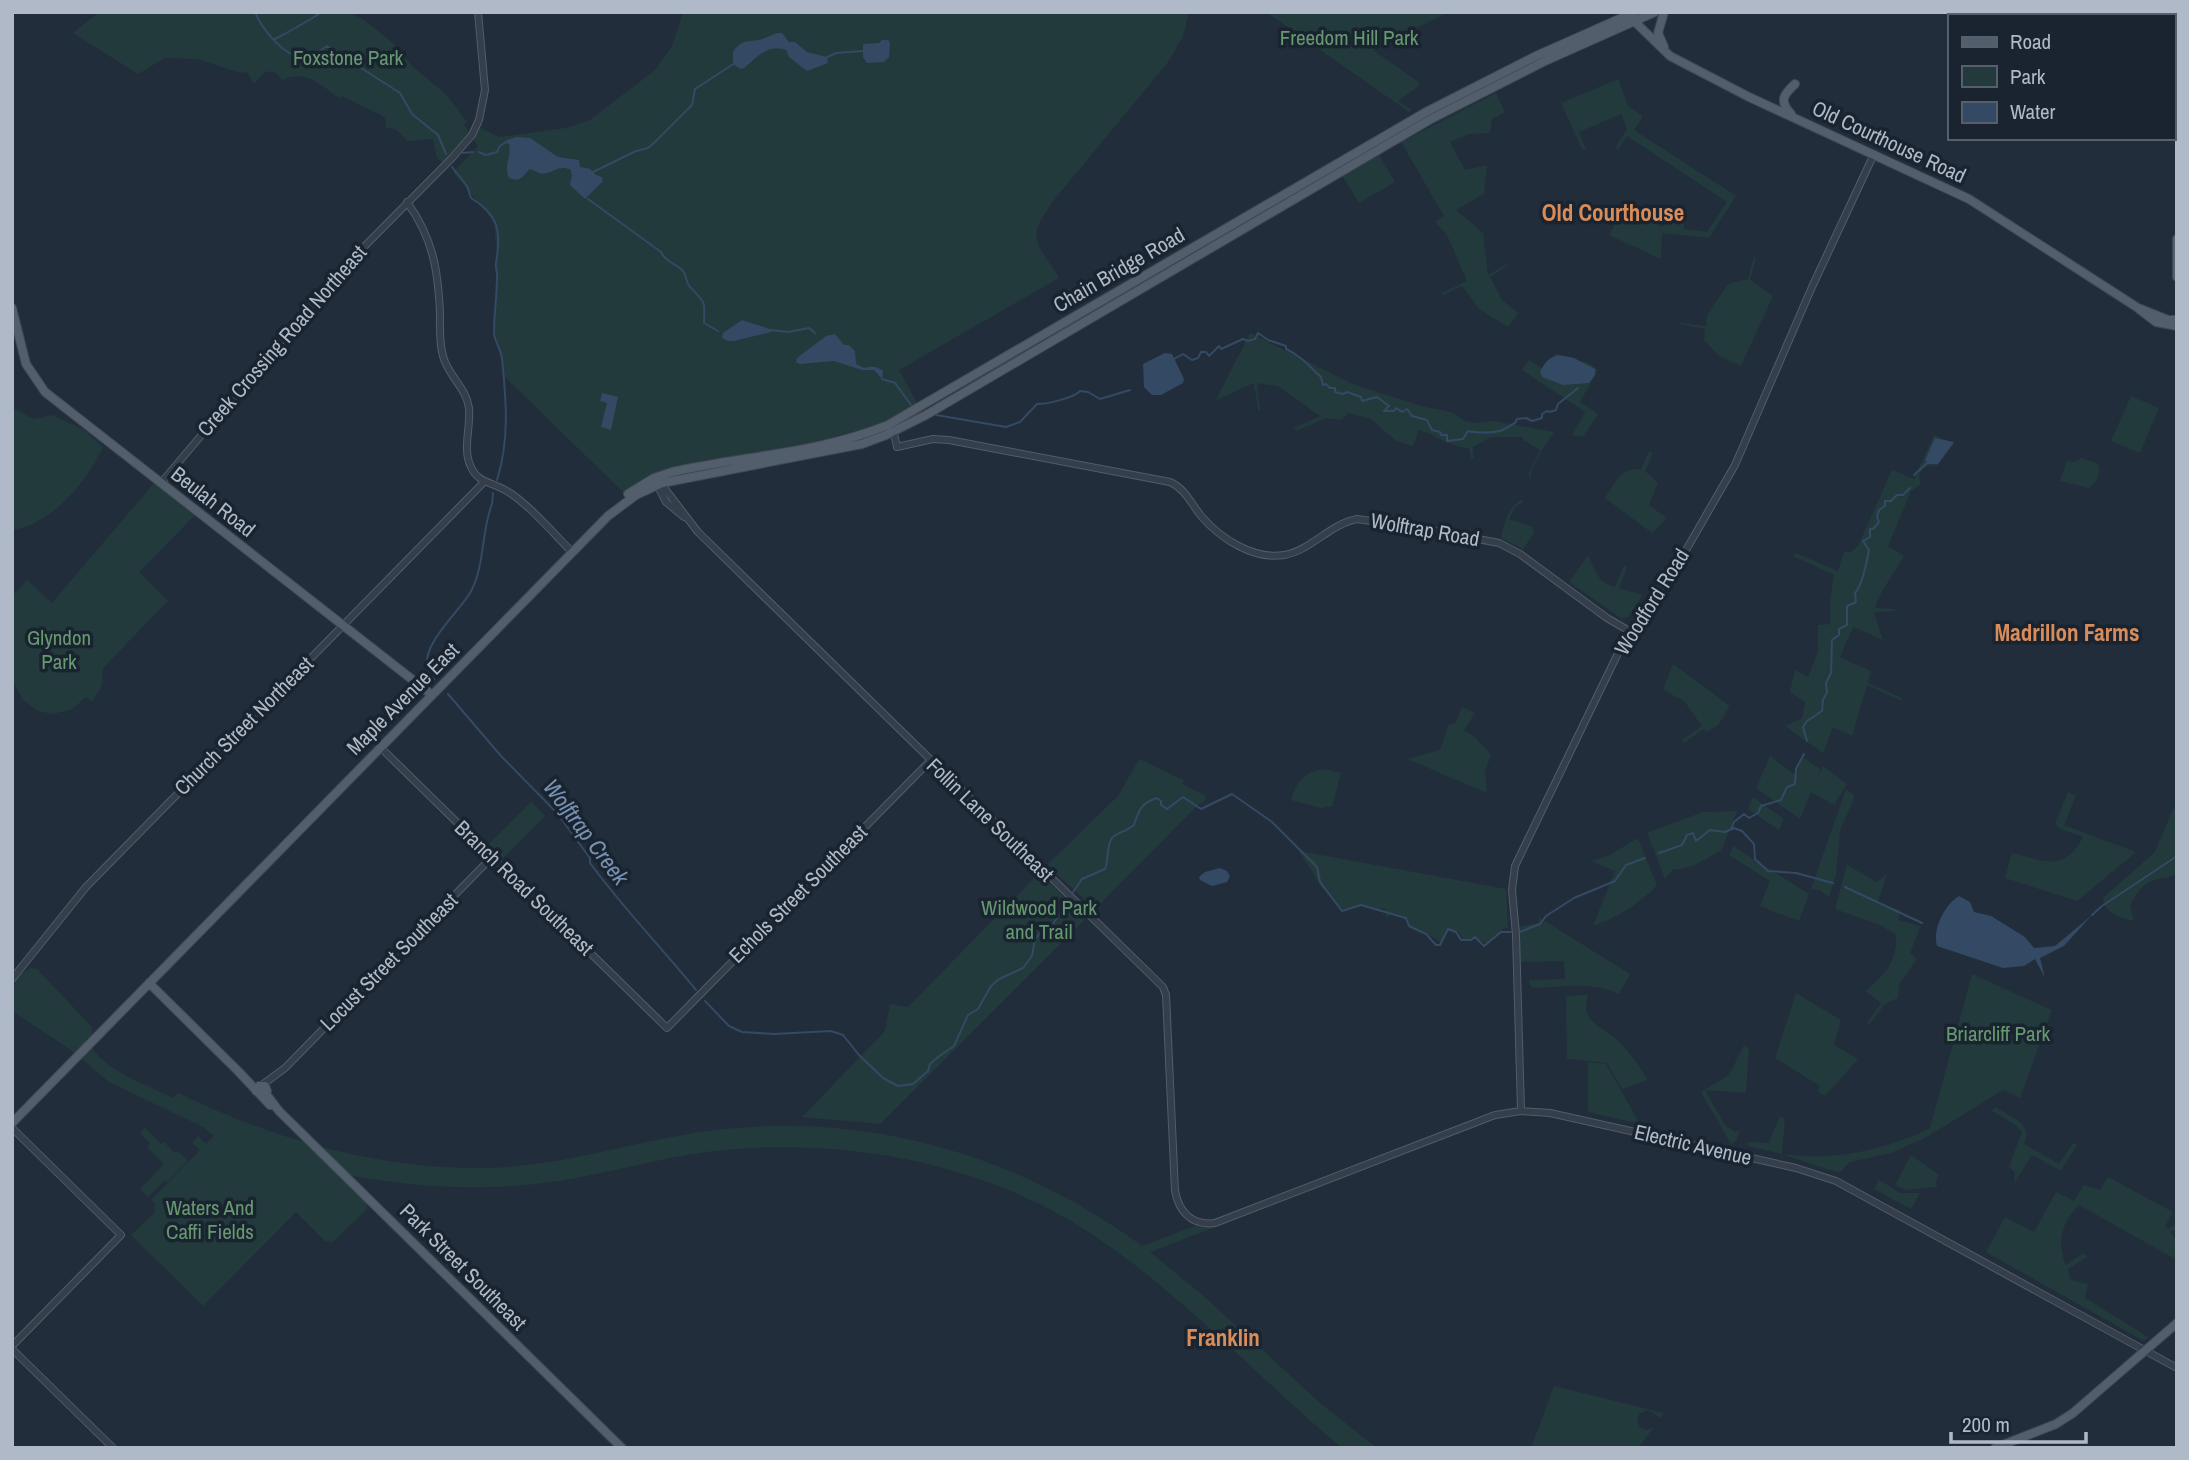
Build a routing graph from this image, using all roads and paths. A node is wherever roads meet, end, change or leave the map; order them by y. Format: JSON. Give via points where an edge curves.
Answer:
{"nodes":[{"id":1,"x":478,"y":12,"type":"edge"},
{"id":2,"x":1656,"y":12,"type":"edge"},
{"id":3,"x":1664,"y":12,"type":"edge"},
{"id":4,"x":1631,"y":15,"type":"edge"},
{"id":5,"x":1670,"y":56,"type":"junction"},
{"id":6,"x":1795,"y":84,"type":"dead end"},
{"id":7,"x":1793,"y":116,"type":"junction"},
{"id":8,"x":1874,"y":154,"type":"junction"},
{"id":9,"x":407,"y":202,"type":"junction"},
{"id":10,"x":2177,"y":239,"type":"edge"},
{"id":11,"x":2177,"y":277,"type":"edge"},
{"id":12,"x":2138,"y":307,"type":"junction"},
{"id":13,"x":12,"y":309,"type":"edge"},
{"id":14,"x":2177,"y":313,"type":"edge"},
{"id":15,"x":2161,"y":317,"type":"junction"},
{"id":16,"x":2177,"y":320,"type":"edge"},
{"id":17,"x":2177,"y":326,"type":"edge"},
{"id":18,"x":892,"y":428,"type":"junction"},
{"id":19,"x":484,"y":482,"type":"junction"},
{"id":20,"x":658,"y":482,"type":"junction"},
{"id":21,"x":160,"y":483,"type":"junction"},
{"id":22,"x":572,"y":552,"type":"junction"},
{"id":23,"x":343,"y":625,"type":"junction"},
{"id":24,"x":1631,"y":632,"type":"junction"},
{"id":25,"x":432,"y":695,"type":"junction"},
{"id":26,"x":380,"y":747,"type":"junction"},
{"id":27,"x":930,"y":761,"type":"junction"},
{"id":28,"x":492,"y":857,"type":"junction"},
{"id":29,"x":12,"y":978,"type":"edge"},
{"id":30,"x":149,"y":983,"type":"junction"},
{"id":31,"x":667,"y":1028,"type":"joint"},
{"id":32,"x":262,"y":1090,"type":"junction"},
{"id":33,"x":1521,"y":1111,"type":"junction"},
{"id":34,"x":12,"y":1126,"type":"edge"},
{"id":35,"x":1185,"y":1214,"type":"joint"},
{"id":36,"x":2177,"y":1324,"type":"edge"},
{"id":37,"x":12,"y":1347,"type":"edge"},
{"id":38,"x":2144,"y":1351,"type":"junction"},
{"id":39,"x":2177,"y":1368,"type":"edge"},
{"id":40,"x":113,"y":1448,"type":"edge"},
{"id":41,"x":622,"y":1448,"type":"edge"},
{"id":42,"x":1995,"y":1448,"type":"edge"}],
"edges":[{"from":1,"to":9,"type":"street","name":"Creek Crossing Road Northeast","via":[[485,90],[479,120],[465,144]]},
{"from":2,"to":4,"type":"main road","name":"Chain Bridge Road"},
{"from":3,"to":5,"type":"main road","via":[[1658,33]]},
{"from":4,"to":5,"type":"main road","name":"Old Courthouse Road"},
{"from":4,"to":18,"type":"main road","name":"Chain Bridge Road","via":[[1536,56],[1426,112]]},
{"from":5,"to":7,"type":"main road","name":"Old Courthouse Road"},
{"from":6,"to":7,"type":"main road","via":[[1783,100]]},
{"from":7,"to":8,"type":"main road","name":"Old Courthouse Road"},
{"from":8,"to":12,"type":"main road","name":"Old Courthouse Road","via":[[1982,206]]},
{"from":8,"to":24,"type":"street","name":"Woodford Road","via":[[1735,465],[1682,557]]},
{"from":9,"to":19,"type":"street","via":[[435,255],[443,357],[465,392],[468,462]]},
{"from":9,"to":21,"type":"street","name":"Creek Crossing Road Northeast","via":[[341,270]]},
{"from":10,"to":11,"type":"main road"},
{"from":12,"to":15,"type":"main road","name":"Old Courthouse Road"},
{"from":12,"to":17,"type":"main road","name":"Old Courthouse Road","via":[[2156,322]]},
{"from":13,"to":21,"type":"main road","name":"Beulah Road","via":[[23,355],[40,387]]},
{"from":14,"to":15,"type":"main road"},
{"from":15,"to":16,"type":"main road","name":"Old Courthouse Road"},
{"from":18,"to":20,"type":"main road","name":"Maple Avenue East","via":[[847,448]]},
{"from":18,"to":24,"type":"street","name":"Wolftrap Road","via":[[897,447],[949,440],[1170,482],[1181,488],[1224,537],[1266,555],[1289,554],[1357,519],[1499,543]]},
{"from":19,"to":22,"type":"street","via":[[511,494]]},
{"from":19,"to":23,"type":"street","name":"Church Street Northeast"},
{"from":20,"to":22,"type":"main road","name":"Maple Avenue East","via":[[610,514]]},
{"from":20,"to":27,"type":"street","name":"Follin Lane Southeast","via":[[666,502]]},
{"from":21,"to":23,"type":"main road","name":"Beulah Road"},
{"from":22,"to":25,"type":"main road","name":"Maple Avenue East"},
{"from":23,"to":25,"type":"main road","name":"Beulah Road"},
{"from":23,"to":29,"type":"street","name":"Church Street Northeast","via":[[86,887]]},
{"from":24,"to":33,"type":"street","name":"Woodford Road","via":[[1516,866],[1512,890]]},
{"from":25,"to":26,"type":"main road","name":"Maple Avenue East"},
{"from":26,"to":28,"type":"street","name":"Branch Road Southeast"},
{"from":26,"to":30,"type":"main road","name":"Maple Avenue East"},
{"from":27,"to":31,"type":"street","name":"Echols Street Southeast"},
{"from":27,"to":35,"type":"street","name":"Follin Lane Southeast","via":[[1163,987],[1175,1191]]},
{"from":28,"to":31,"type":"street","name":"Branch Road Southeast"},
{"from":28,"to":32,"type":"street","name":"Locust Street Southeast"},
{"from":30,"to":32,"type":"main road","name":"Park Street Southeast"},
{"from":30,"to":34,"type":"main road","name":"Maple Avenue East"},
{"from":32,"to":41,"type":"main road","name":"Park Street Southeast"},
{"from":33,"to":35,"type":"street","name":"Electric Avenue","via":[[1483,1119],[1215,1223],[1198,1223]]},
{"from":33,"to":38,"type":"street","name":"Electric Avenue","via":[[1550,1112],[1836,1181]]},
{"from":34,"to":37,"type":"street","via":[[121,1235]]},
{"from":36,"to":38,"type":"main road"},
{"from":37,"to":40,"type":"street"},
{"from":38,"to":39,"type":"street","name":"Electric Avenue"},
{"from":38,"to":42,"type":"main road","via":[[2066,1418]]}]}
